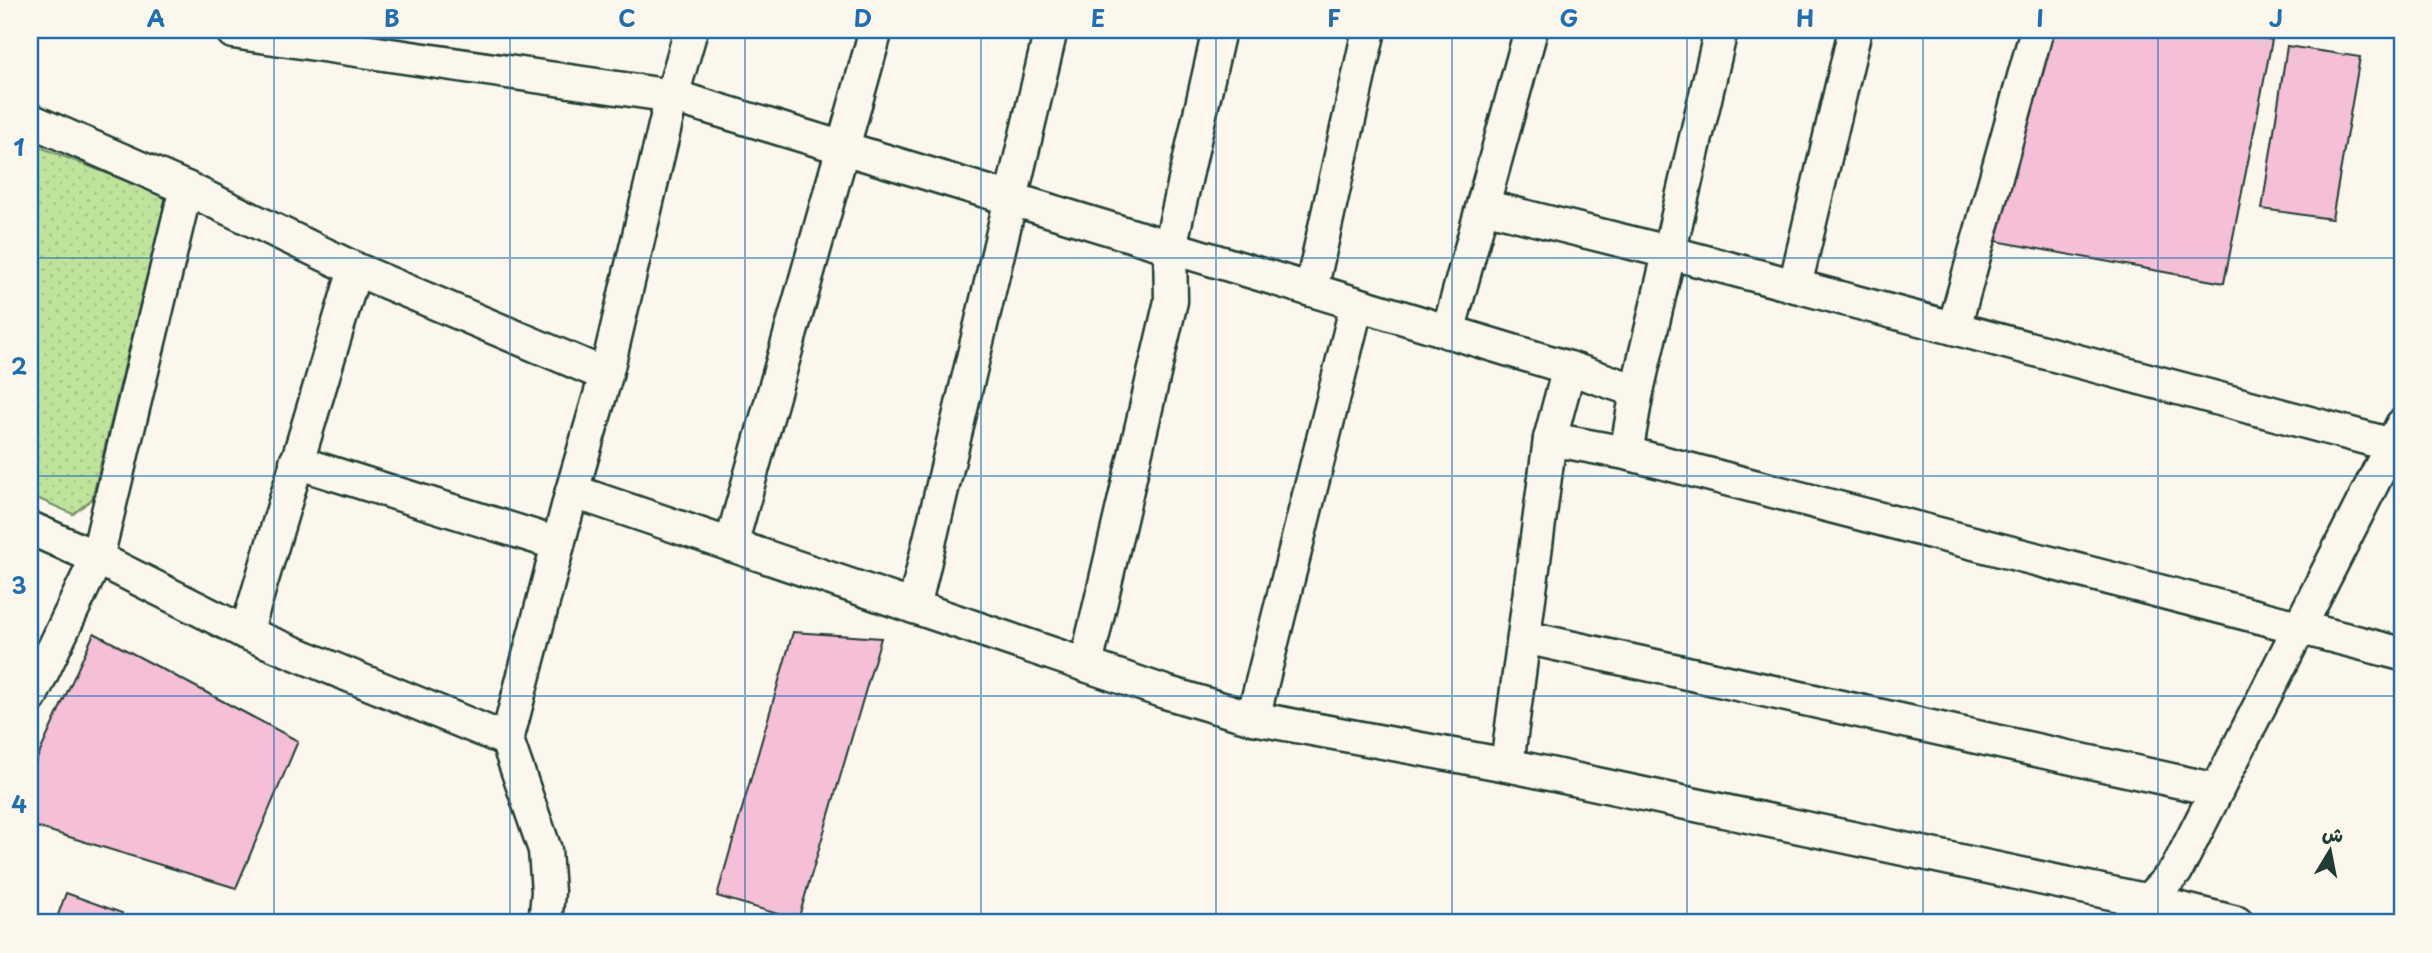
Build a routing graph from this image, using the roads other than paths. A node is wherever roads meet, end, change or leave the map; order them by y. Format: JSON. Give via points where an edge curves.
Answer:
{"nodes":[{"id":1,"x":233,"y":30,"type":"edge"},
{"id":2,"x":691,"y":30,"type":"edge"},
{"id":3,"x":876,"y":30,"type":"edge"},
{"id":4,"x":1051,"y":30,"type":"edge"},
{"id":5,"x":1219,"y":30,"type":"edge"},
{"id":6,"x":1369,"y":30,"type":"edge"},
{"id":7,"x":1531,"y":30,"type":"edge"},
{"id":8,"x":1721,"y":30,"type":"edge"},
{"id":9,"x":1855,"y":30,"type":"edge"},
{"id":10,"x":2037,"y":30,"type":"edge"},
{"id":11,"x":672,"y":96,"type":"junction"},
{"id":12,"x":30,"y":120,"type":"edge"},
{"id":13,"x":842,"y":148,"type":"junction"},
{"id":14,"x":186,"y":188,"type":"junction"},
{"id":15,"x":1011,"y":199,"type":"junction"},
{"id":16,"x":1483,"y":206,"type":"junction"},
{"id":17,"x":1170,"y":247,"type":"junction"},
{"id":18,"x":1668,"y":252,"type":"junction"},
{"id":19,"x":355,"y":269,"type":"junction"},
{"id":20,"x":1795,"y":286,"type":"junction"},
{"id":21,"x":1311,"y":290,"type":"junction"},
{"id":22,"x":1357,"y":303,"type":"junction"},
{"id":23,"x":1954,"y":328,"type":"junction"},
{"id":24,"x":1448,"y":332,"type":"junction"},
{"id":25,"x":1569,"y":368,"type":"junction"},
{"id":26,"x":606,"y":375,"type":"junction"},
{"id":27,"x":1637,"y":391,"type":"junction"},
{"id":28,"x":2397,"y":435,"type":"edge"},
{"id":29,"x":1550,"y":439,"type":"junction"},
{"id":30,"x":1626,"y":453,"type":"junction"},
{"id":31,"x":296,"y":463,"type":"junction"},
{"id":32,"x":572,"y":491,"type":"junction"},
{"id":33,"x":30,"y":528,"type":"edge"},
{"id":34,"x":558,"y":544,"type":"junction"},
{"id":35,"x":731,"y":545,"type":"junction"},
{"id":36,"x":97,"y":558,"type":"junction"},
{"id":37,"x":914,"y":607,"type":"junction"},
{"id":38,"x":2299,"y":626,"type":"junction"},
{"id":39,"x":246,"y":633,"type":"junction"},
{"id":40,"x":1524,"y":637,"type":"junction"},
{"id":41,"x":2402,"y":654,"type":"edge"},
{"id":42,"x":1086,"y":665,"type":"junction"},
{"id":43,"x":30,"y":698,"type":"edge"},
{"id":44,"x":1253,"y":718,"type":"junction"},
{"id":45,"x":507,"y":740,"type":"junction"},
{"id":46,"x":1507,"y":765,"type":"junction"},
{"id":47,"x":2217,"y":790,"type":"junction"},
{"id":48,"x":2149,"y":901,"type":"junction"},
{"id":49,"x":545,"y":923,"type":"edge"},
{"id":50,"x":2126,"y":923,"type":"edge"},
{"id":51,"x":2237,"y":923,"type":"edge"}],
"edges":[{"from":1,"to":11,"type":"street"},
{"from":2,"to":11,"type":"street"},
{"from":3,"to":13,"type":"street"},
{"from":4,"to":15,"type":"street"},
{"from":5,"to":17,"type":"street"},
{"from":6,"to":21,"type":"street"},
{"from":7,"to":16,"type":"street"},
{"from":8,"to":18,"type":"street"},
{"from":9,"to":20,"type":"street"},
{"from":10,"to":23,"type":"street"},
{"from":11,"to":13,"type":"street"},
{"from":11,"to":26,"type":"street"},
{"from":12,"to":14,"type":"street"},
{"from":13,"to":15,"type":"street"},
{"from":13,"to":35,"type":"street"},
{"from":14,"to":19,"type":"street"},
{"from":14,"to":36,"type":"street"},
{"from":15,"to":17,"type":"street"},
{"from":15,"to":37,"type":"street"},
{"from":16,"to":18,"type":"street"},
{"from":16,"to":24,"type":"street"},
{"from":17,"to":21,"type":"street"},
{"from":17,"to":42,"type":"street","via":[[1171,301]]},
{"from":18,"to":20,"type":"street"},
{"from":18,"to":27,"type":"street"},
{"from":19,"to":26,"type":"street"},
{"from":19,"to":31,"type":"street"},
{"from":20,"to":23,"type":"street"},
{"from":21,"to":22,"type":"street"},
{"from":22,"to":24,"type":"street"},
{"from":22,"to":44,"type":"street"},
{"from":23,"to":28,"type":"street"},
{"from":24,"to":25,"type":"street"},
{"from":25,"to":27,"type":"street"},
{"from":25,"to":29,"type":"street"},
{"from":26,"to":32,"type":"street"},
{"from":27,"to":30,"type":"street"},
{"from":28,"to":38,"type":"street"},
{"from":29,"to":30,"type":"street"},
{"from":29,"to":40,"type":"street"},
{"from":30,"to":38,"type":"street"},
{"from":31,"to":34,"type":"street"},
{"from":31,"to":39,"type":"street"},
{"from":32,"to":34,"type":"street"},
{"from":32,"to":35,"type":"street"},
{"from":33,"to":36,"type":"street"},
{"from":34,"to":45,"type":"street"},
{"from":35,"to":37,"type":"street"},
{"from":36,"to":39,"type":"street"},
{"from":36,"to":43,"type":"street"},
{"from":37,"to":42,"type":"street"},
{"from":38,"to":41,"type":"street"},
{"from":38,"to":47,"type":"street"},
{"from":39,"to":45,"type":"street"},
{"from":40,"to":46,"type":"street"},
{"from":40,"to":47,"type":"street"},
{"from":42,"to":44,"type":"street"},
{"from":44,"to":46,"type":"street"},
{"from":45,"to":49,"type":"street","via":[[545,850]]},
{"from":46,"to":48,"type":"street"},
{"from":47,"to":48,"type":"street","via":[[2176,871]]},
{"from":48,"to":50,"type":"street"},
{"from":48,"to":51,"type":"street"}]}
